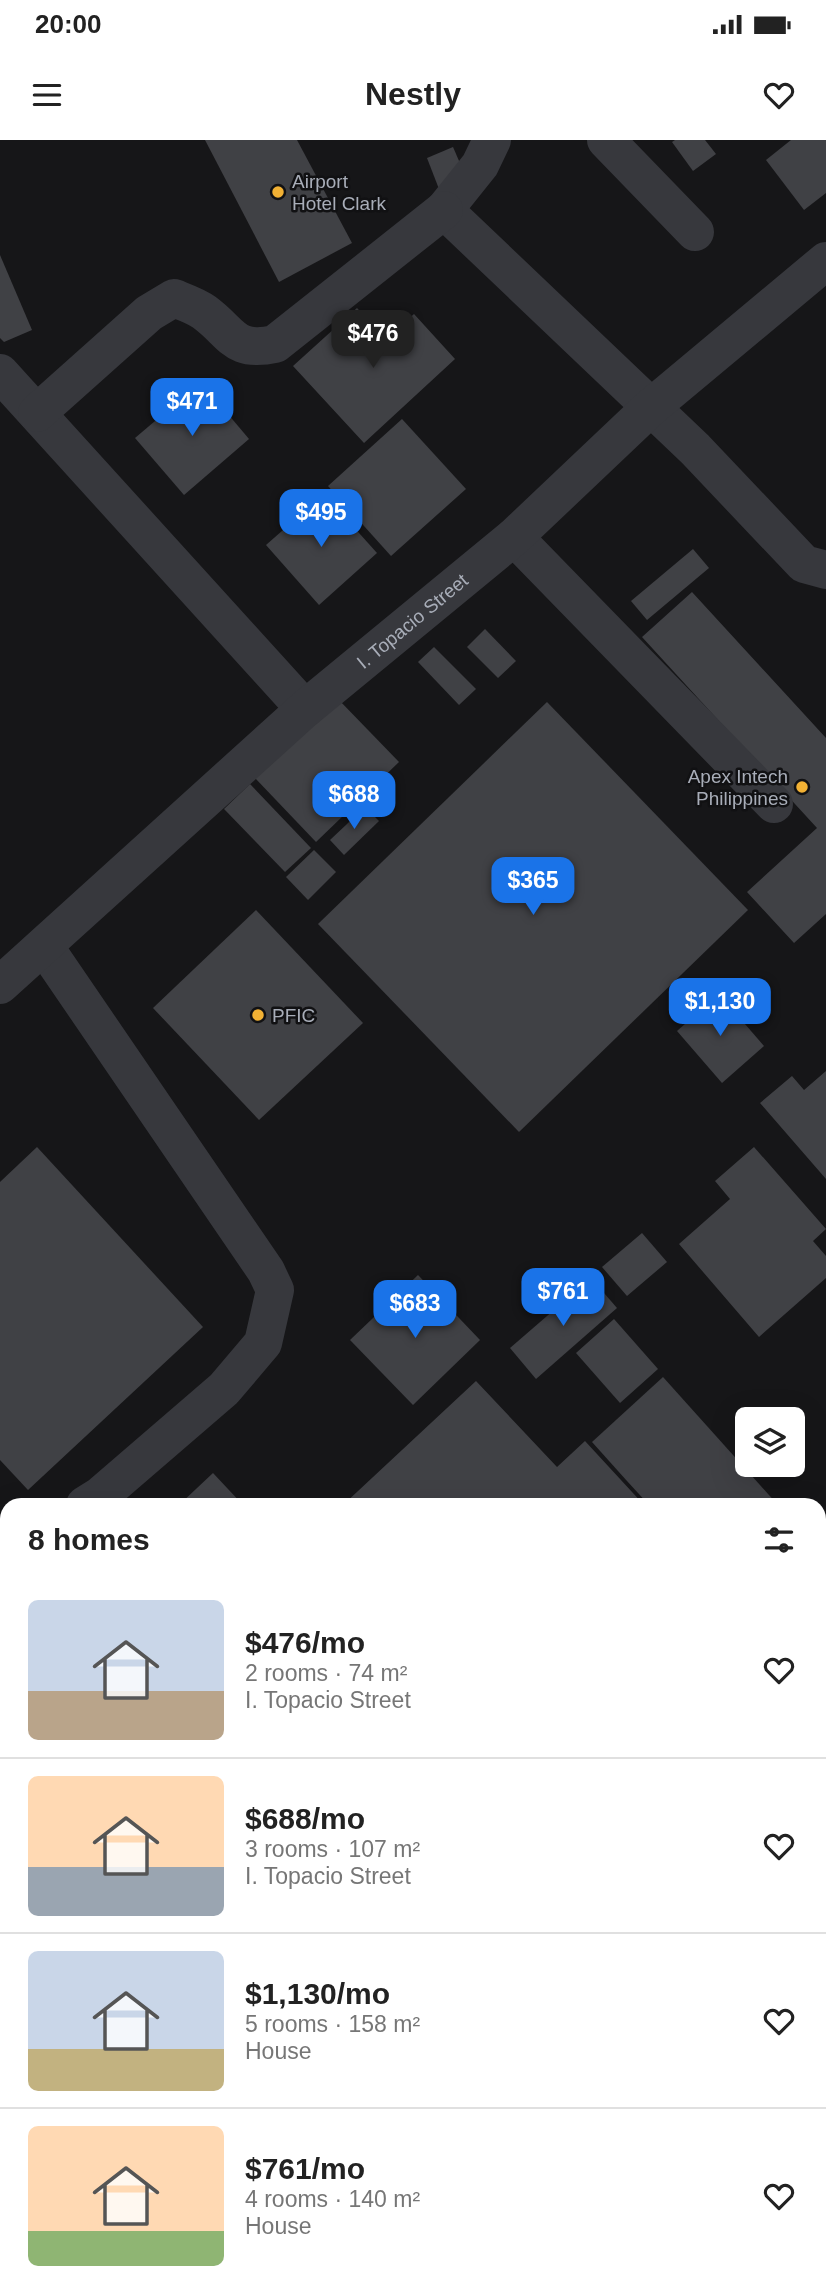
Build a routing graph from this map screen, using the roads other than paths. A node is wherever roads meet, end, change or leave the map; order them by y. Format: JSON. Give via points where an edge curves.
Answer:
{"nodes":[{"id":1,"x":492,"y":140,"type":"edge"},
{"id":2,"x":606,"y":140,"type":"edge"},
{"id":3,"x":444,"y":211,"type":"junction"},
{"id":4,"x":695,"y":232,"type":"dead end"},
{"id":5,"x":826,"y":261,"type":"edge"},
{"id":6,"x":0,"y":373,"type":"edge"},
{"id":7,"x":650,"y":408,"type":"junction"},
{"id":8,"x":37,"y":413,"type":"junction"},
{"id":9,"x":514,"y":537,"type":"junction"},
{"id":10,"x":826,"y":570,"type":"edge"},
{"id":11,"x":305,"y":709,"type":"junction"},
{"id":12,"x":774,"y":804,"type":"dead end"},
{"id":13,"x":44,"y":946,"type":"junction"},
{"id":14,"x":0,"y":985,"type":"edge"},
{"id":15,"x":96,"y":1498,"type":"edge"}],
"edges":[{"from":1,"to":3,"type":"street","via":[[480,165]]},
{"from":2,"to":4,"type":"street"},
{"from":3,"to":7,"type":"street"},
{"from":3,"to":8,"type":"street","via":[[275,344],[247,347],[204,312],[174,298],[149,313]]},
{"from":5,"to":7,"type":"street","name":"I. Topacio Street"},
{"from":6,"to":8,"type":"street"},
{"from":7,"to":9,"type":"street","name":"I. Topacio Street"},
{"from":7,"to":10,"type":"street","via":[[804,564]]},
{"from":8,"to":11,"type":"street"},
{"from":9,"to":11,"type":"street","name":"I. Topacio Street"},
{"from":9,"to":12,"type":"street"},
{"from":11,"to":13,"type":"street","name":"I. Topacio Street"},
{"from":13,"to":14,"type":"street","name":"I. Topacio Street"},
{"from":13,"to":15,"type":"street","via":[[275,1290],[263,1343],[224,1389]]}]}
